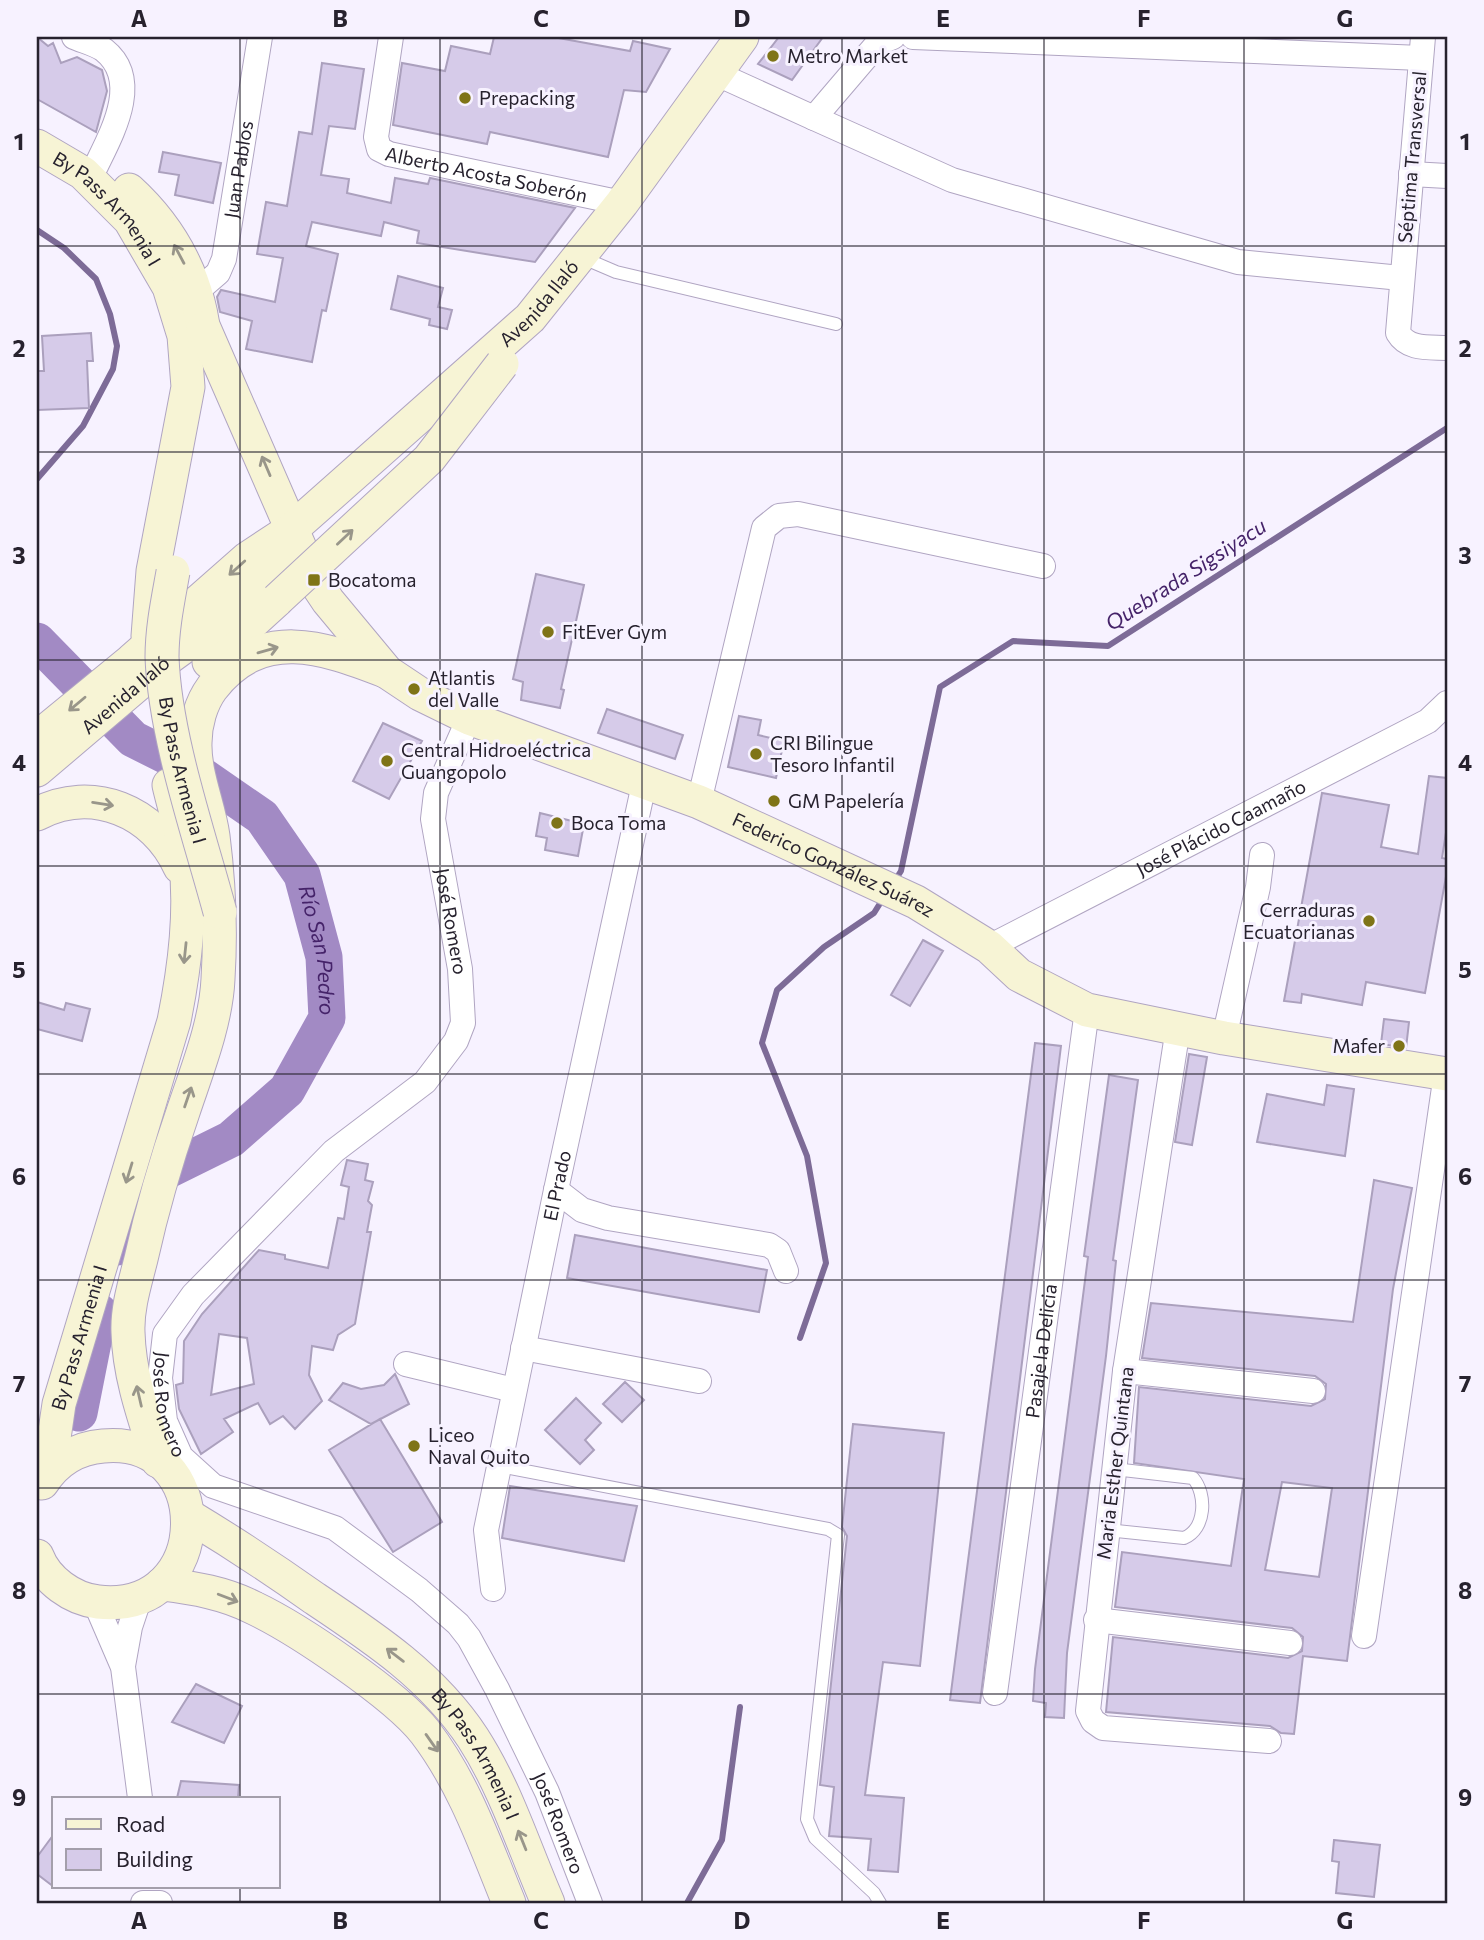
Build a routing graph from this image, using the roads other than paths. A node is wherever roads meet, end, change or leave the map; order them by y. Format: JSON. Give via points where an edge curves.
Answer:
{"nodes":[{"id":1,"x":74,"y":37,"type":"edge"},
{"id":2,"x":260,"y":37,"type":"edge"},
{"id":3,"x":391,"y":37,"type":"edge"},
{"id":4,"x":742,"y":37,"type":"edge"},
{"id":5,"x":893,"y":37,"type":"edge"},
{"id":6,"x":913,"y":37,"type":"edge"},
{"id":7,"x":1422,"y":48,"type":"edge"},
{"id":8,"x":715,"y":73,"type":"junction"},
{"id":9,"x":814,"y":118,"type":"junction"},
{"id":10,"x":37,"y":146,"type":"edge"},
{"id":11,"x":96,"y":166,"type":"junction"},
{"id":12,"x":1411,"y":174,"type":"junction"},
{"id":13,"x":1447,"y":176,"type":"edge"},
{"id":14,"x":113,"y":201,"type":"junction"},
{"id":15,"x":622,"y":203,"type":"junction"},
{"id":16,"x":581,"y":257,"type":"junction"},
{"id":17,"x":1401,"y":278,"type":"junction"},
{"id":18,"x":196,"y":292,"type":"junction"},
{"id":19,"x":530,"y":318,"type":"junction"},
{"id":20,"x":836,"y":324,"type":"dead end"},
{"id":21,"x":204,"y":328,"type":"junction"},
{"id":22,"x":1447,"y":348,"type":"edge"},
{"id":23,"x":196,"y":389,"type":"junction"},
{"id":24,"x":292,"y":529,"type":"junction"},
{"id":25,"x":1043,"y":566,"type":"dead end"},
{"id":26,"x":387,"y":672,"type":"junction"},
{"id":27,"x":126,"y":675,"type":"junction"},
{"id":28,"x":1447,"y":703,"type":"edge"},
{"id":29,"x":469,"y":718,"type":"junction"},
{"id":30,"x":176,"y":744,"type":"junction"},
{"id":31,"x":41,"y":750,"type":"edge"},
{"id":32,"x":644,"y":784,"type":"junction"},
{"id":33,"x":699,"y":802,"type":"junction"},
{"id":34,"x":37,"y":814,"type":"edge"},
{"id":35,"x":1262,"y":855,"type":"dead end"},
{"id":36,"x":187,"y":885,"type":"junction"},
{"id":37,"x":220,"y":912,"type":"junction"},
{"id":38,"x":989,"y":947,"type":"junction"},
{"id":39,"x":1087,"y":1010,"type":"junction"},
{"id":40,"x":1178,"y":1028,"type":"junction"},
{"id":41,"x":1224,"y":1038,"type":"junction"},
{"id":42,"x":1447,"y":1074,"type":"edge"},
{"id":43,"x":555,"y":1189,"type":"junction"},
{"id":44,"x":786,"y":1271,"type":"dead end"},
{"id":45,"x":523,"y":1348,"type":"junction"},
{"id":46,"x":406,"y":1364,"type":"dead end"},
{"id":47,"x":1125,"y":1371,"type":"junction"},
{"id":48,"x":699,"y":1381,"type":"dead end"},
{"id":49,"x":514,"y":1390,"type":"junction"},
{"id":50,"x":1313,"y":1391,"type":"dead end"},
{"id":51,"x":158,"y":1461,"type":"junction"},
{"id":52,"x":499,"y":1466,"type":"junction"},
{"id":53,"x":1114,"y":1469,"type":"junction"},
{"id":54,"x":43,"y":1482,"type":"edge"},
{"id":55,"x":189,"y":1517,"type":"junction"},
{"id":56,"x":1107,"y":1530,"type":"junction"},
{"id":57,"x":37,"y":1556,"type":"edge"},
{"id":58,"x":493,"y":1589,"type":"dead end"},
{"id":59,"x":151,"y":1590,"type":"junction"},
{"id":60,"x":95,"y":1602,"type":"junction"},
{"id":61,"x":1096,"y":1620,"type":"junction"},
{"id":62,"x":1364,"y":1636,"type":"dead end"},
{"id":63,"x":1290,"y":1643,"type":"dead end"},
{"id":64,"x":123,"y":1667,"type":"junction"},
{"id":65,"x":995,"y":1693,"type":"dead end"},
{"id":66,"x":1269,"y":1741,"type":"dead end"},
{"id":67,"x":140,"y":1797,"type":"edge"},
{"id":68,"x":509,"y":1903,"type":"edge"},
{"id":69,"x":548,"y":1903,"type":"edge"},
{"id":70,"x":590,"y":1903,"type":"edge"},
{"id":71,"x":880,"y":1903,"type":"edge"}],
"edges":[{"from":1,"to":11,"type":"street","via":[[104,50],[118,68],[122,87],[118,114]]},
{"from":2,"to":18,"type":"street","name":"Juan Pablos","via":[[224,259],[218,274]]},
{"from":3,"to":15,"type":"street","name":"Alberto Acosta Soberón","via":[[376,137],[379,149]]},
{"from":4,"to":8,"type":"street","name":"Avenida Ilaló"},
{"from":5,"to":9,"type":"street","via":[[878,43]]},
{"from":6,"to":7,"type":"street"},
{"from":7,"to":12,"type":"street","name":"Séptima Transversal"},
{"from":8,"to":9,"type":"street"},
{"from":8,"to":15,"type":"street","name":"Avenida Ilaló"},
{"from":9,"to":17,"type":"street","via":[[952,180],[1238,262]]},
{"from":10,"to":11,"type":"street","name":"By Pass Armenia I","via":[[55,146]]},
{"from":10,"to":14,"type":"street","name":"By Pass Armenia I","via":[[83,173]]},
{"from":18,"to":11,"type":"street","name":"By Pass Armenia I","one_way":true,"via":[[162,225],[122,184]]},
{"from":12,"to":13,"type":"street"},
{"from":12,"to":17,"type":"street","name":"Séptima Transversal"},
{"from":14,"to":23,"type":"street","name":"By Pass Armenia I","via":[[145,242],[169,287]]},
{"from":14,"to":27,"type":"street","via":[[125,234],[164,300],[175,356],[131,592]]},
{"from":15,"to":16,"type":"street","name":"Avenida Ilaló"},
{"from":16,"to":19,"type":"street","name":"Avenida Ilaló"},
{"from":16,"to":20,"type":"lane","via":[[616,272]]},
{"from":17,"to":22,"type":"street","name":"Séptima Transversal","via":[[1398,333],[1403,341]]},
{"from":18,"to":21,"type":"street","name":"By Pass Armenia I"},
{"from":19,"to":24,"type":"street","name":"Avenida Ilaló"},
{"from":30,"to":19,"type":"street","one_way":true,"bridge":true,"via":[[187,698],[214,656],[429,459],[502,364]]},
{"from":21,"to":23,"type":"street","name":"By Pass Armenia I"},
{"from":24,"to":21,"type":"street","name":"Federico González Suárez","one_way":true},
{"from":23,"to":30,"type":"street","name":"By Pass Armenia I","bridge":true,"via":[[163,625],[162,658]]},
{"from":23,"to":36,"type":"street","name":"By Pass Armenia I","via":[[153,571],[147,665]]},
{"from":24,"to":26,"type":"street","name":"Federico González Suárez","via":[[314,580]]},
{"from":24,"to":27,"type":"street","name":"Avenida Ilaló","via":[[248,558]]},
{"from":25,"to":33,"type":"street","via":[[799,514],[779,516],[764,528]]},
{"from":26,"to":29,"type":"street","name":"Federico González Suárez"},
{"from":37,"to":26,"type":"street","one_way":true,"bridge":true,"via":[[213,835],[195,745],[197,723],[213,687],[238,662],[285,646],[314,647]]},
{"from":27,"to":31,"type":"street","name":"Avenida Ilaló"},
{"from":28,"to":38,"type":"street","name":"José Plácido Caamaño","via":[[1428,721]]},
{"from":29,"to":32,"type":"street","name":"Federico González Suárez"},
{"from":29,"to":70,"type":"street","name":"José Romero","via":[[436,793],[433,819],[460,969],[463,1023],[456,1041],[425,1082],[334,1151],[193,1295],[165,1334],[161,1356],[165,1421],[175,1445],[199,1477],[213,1486],[335,1528],[458,1625],[497,1689],[547,1792]]},
{"from":30,"to":37,"type":"street","name":"By Pass Armenia I","bridge":true},
{"from":32,"to":33,"type":"street","name":"Federico González Suárez"},
{"from":32,"to":43,"type":"street","name":"El Prado"},
{"from":33,"to":38,"type":"street","name":"Federico González Suárez","via":[[916,902]]},
{"from":34,"to":36,"type":"street","one_way":true,"via":[[58,805],[85,802],[113,805],[136,815],[167,843]]},
{"from":35,"to":41,"type":"street"},
{"from":36,"to":54,"type":"street","name":"By Pass Armenia I","one_way":true,"via":[[186,949],[174,1021],[59,1404]]},
{"from":51,"to":37,"type":"street","name":"By Pass Armenia I","one_way":true,"via":[[133,1371],[130,1305],[158,1186],[210,1021],[218,983]]},
{"from":38,"to":39,"type":"street","name":"Federico González Suárez","via":[[1019,975]]},
{"from":39,"to":40,"type":"street","name":"Federico González Suárez"},
{"from":39,"to":65,"type":"street","name":"Pasaje la Delicia"},
{"from":40,"to":41,"type":"street","name":"Federico González Suárez"},
{"from":40,"to":47,"type":"street","name":"Maria Esther Quintana"},
{"from":41,"to":42,"type":"street","name":"Federico González Suárez"},
{"from":42,"to":62,"type":"street"},
{"from":43,"to":44,"type":"street","via":[[571,1204],[608,1218],[769,1245],[778,1251]]},
{"from":43,"to":45,"type":"street","name":"El Prado"},
{"from":45,"to":48,"type":"street"},
{"from":45,"to":49,"type":"street","name":"El Prado"},
{"from":46,"to":49,"type":"street"},
{"from":47,"to":50,"type":"street"},
{"from":47,"to":53,"type":"street","name":"Maria Esther Quintana"},
{"from":49,"to":52,"type":"street","name":"El Prado"},
{"from":51,"to":54,"type":"street","via":[[125,1447],[90,1447],[67,1456]]},
{"from":51,"to":55,"type":"street","via":[[179,1486]]},
{"from":52,"to":58,"type":"street","name":"El Prado","via":[[486,1530]]},
{"from":52,"to":71,"type":"lane","via":[[828,1529],[838,1535],[807,1819],[815,1838]]},
{"from":53,"to":56,"type":"street","name":"Maria Esther Quintana"},
{"from":53,"to":56,"type":"lane","via":[[1193,1478],[1203,1496],[1199,1526],[1184,1538]]},
{"from":55,"to":59,"type":"street","via":[[181,1560]]},
{"from":69,"to":55,"type":"street","name":"By Pass Armenia I","one_way":true,"via":[[501,1788],[439,1694],[366,1633],[254,1555]]},
{"from":56,"to":61,"type":"street","name":"Maria Esther Quintana"},
{"from":57,"to":60,"type":"street","via":[[53,1581],[73,1595]]},
{"from":59,"to":60,"type":"street","name":"By Pass Armenia I","via":[[118,1603]]},
{"from":59,"to":64,"type":"street","via":[[130,1627]]},
{"from":59,"to":68,"type":"street","name":"By Pass Armenia I","one_way":true,"via":[[208,1590],[254,1607],[353,1670],[424,1730],[469,1803]]},
{"from":60,"to":64,"type":"street"},
{"from":61,"to":63,"type":"street"},
{"from":61,"to":66,"type":"street","name":"Maria Esther Quintana","via":[[1088,1711],[1103,1728]]},
{"from":64,"to":67,"type":"street"}]}
